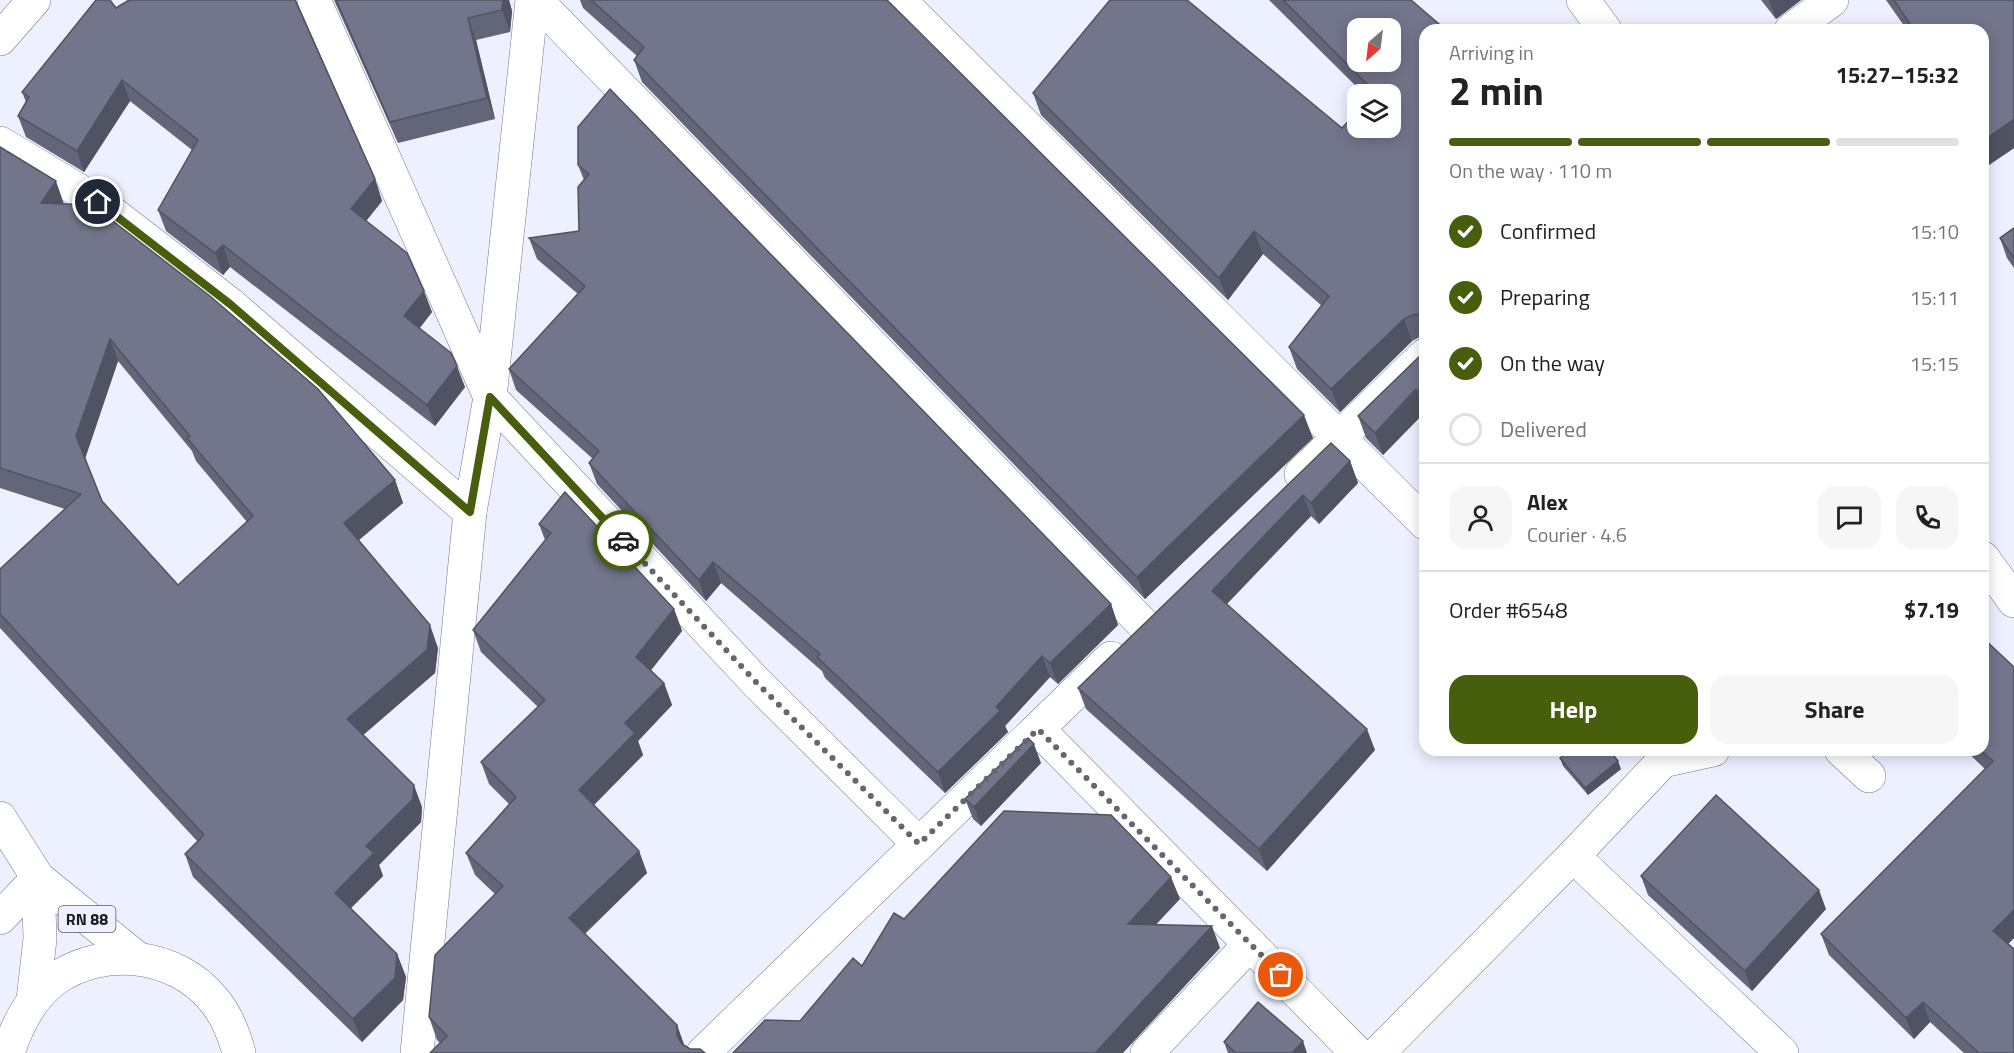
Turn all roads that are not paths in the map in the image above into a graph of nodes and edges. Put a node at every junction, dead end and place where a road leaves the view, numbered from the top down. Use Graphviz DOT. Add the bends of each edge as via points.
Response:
graph roads {
  1 [pos="34,0"];
  2 [pos="314,0"];
  3 [pos="534,0"];
  4 [pos="899,0"];
  5 [pos="1583,0"];
  6 [pos="1832,0"];
  7 [pos="1601,24"];
  8 [pos="1799,24"];
  9 [pos="0,39"];
  10 [pos="0,143"];
  11 [pos="1419,361"];
  12 [pos="490,397"];
  13 [pos="1340,437"];
  14 [pos="1280,494"];
  15 [pos="470,512"];
  16 [pos="1419,517"];
  17 [pos="1989,567"];
  18 [pos="2014,602"];
  19 [pos="1038,729"];
  20 [pos="1657,756"];
  21 [pos="1847,756"];
  22 [pos="1869,776"];
  23 [pos="0,818"];
  24 [pos="919,844"];
  25 [pos="1573,856"];
  26 [pos="38,878"];
  27 [pos="0,918"];
  28 [pos="1250,944"];
  29 [pos="137,958"];
  30 [pos="33,1000"];
  31 [pos="239,1052"];
  32 [pos="8,1053"];
  33 [pos="417,1053"];
  34 [pos="703,1053"];
  35 [pos="1147,1053"];
  36 [pos="1357,1053"];
  37 [pos="1378,1053"];
  38 [pos="1782,1053"];
  1 -- 9 [label="street"];
  2 -- 12 [label="street"];
  3 -- 12 [label="street"];
  3 -- 19 [label="street" via="1153,617"];
  4 -- 13 [label="street"];
  5 -- 7 [label="street"];
  6 -- 8 [label="street"];
  10 -- 15 [label="street" via="98,202 230,304"];
  11 -- 13 [label="street"];
  12 -- 15 [label="street"];
  12 -- 24 [label="street" via="756,682"];
  13 -- 14 [label="street"];
  13 -- 16 [label="street"];
  15 -- 33 [label="street"];
  17 -- 18 [label="street"];
  19 -- 24 [label="street"];
  19 -- 28 [label="street"];
  20 -- 25 [label="street"];
  21 -- 22 [label="street"];
  23 -- 26 [label="street, RN 88"];
  24 -- 34 [label="street"];
  25 -- 37 [label="street"];
  25 -- 38 [label="street"];
  26 -- 27 [label="street"];
  26 -- 29 [label="street, RN 88"];
  26 -- 30 [label="street, RN 88" via="40,939"];
  28 -- 35 [label="street"];
  28 -- 36 [label="street"];
  29 -- 30 [label="street" via="108,959 80,966 54,980"];
  29 -- 31 [label="street" via="166,966 199,986 229,1024"];
  30 -- 32 [label="street" via="17,1025"];
}
